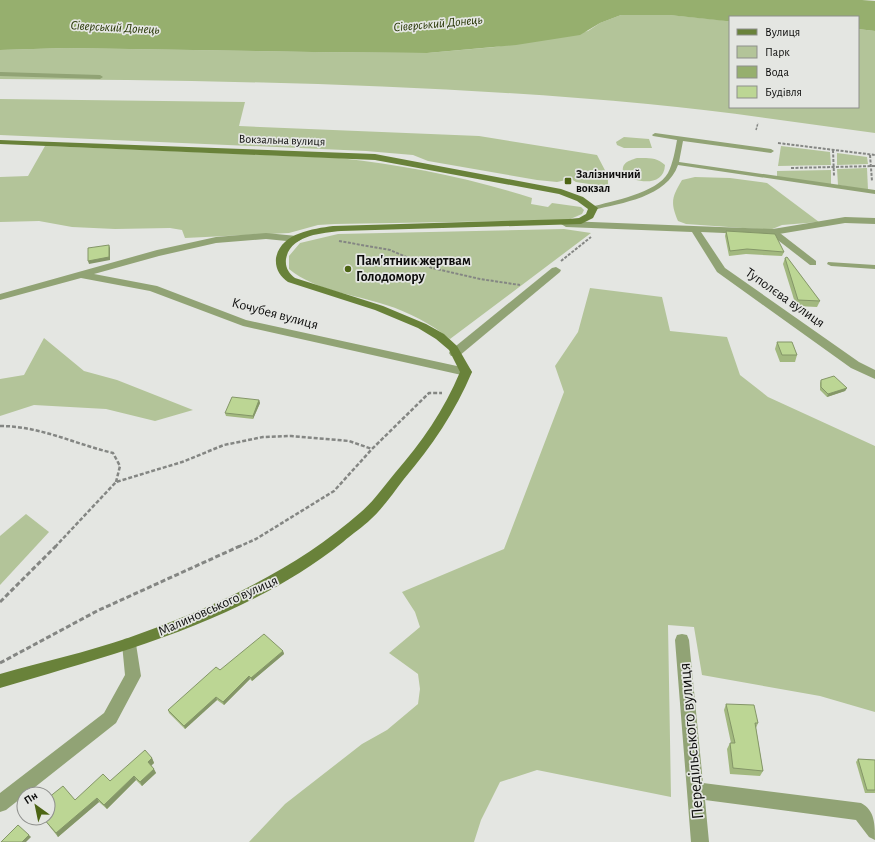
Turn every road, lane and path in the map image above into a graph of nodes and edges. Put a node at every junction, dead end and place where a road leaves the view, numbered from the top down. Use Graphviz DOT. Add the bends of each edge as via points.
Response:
graph roads {
  1 [pos="0,74"];
  2 [pos="100,77"];
  3 [pos="758,123"];
  4 [pos="756,130"];
  5 [pos="655,135"];
  6 [pos="680,138"];
  7 [pos="0,142"];
  8 [pos="773,150"];
  9 [pos="833,150"];
  10 [pos="870,155"];
  11 [pos="875,155"];
  12 [pos="675,163"];
  13 [pos="871,166"];
  14 [pos="875,166"];
  15 [pos="834,167"];
  16 [pos="774,178"];
  17 [pos="835,186"];
  18 [pos="874,192"];
  19 [pos="593,208"];
  20 [pos="875,221"];
  21 [pos="550,223"];
  22 [pos="606,225"];
  23 [pos="694,228"];
  24 [pos="321,231"];
  25 [pos="773,232"];
  26 [pos="297,239"];
  27 [pos="813,263"];
  28 [pos="831,264"];
  29 [pos="558,266"];
  30 [pos="875,267"];
  31 [pos="78,274"];
  32 [pos="534,287"];
  33 [pos="0,297"];
  34 [pos="455,353"];
  35 [pos="466,372"];
  36 [pos="875,375"];
  37 [pos="429,393"];
  38 [pos="0,426"];
  39 [pos="372,449"];
  40 [pos="116,482"];
  41 [pos="0,602"];
  42 [pos="682,640"];
  43 [pos="129,644"];
  44 [pos="0,663"];
  45 [pos="0,681"];
  46 [pos="695,790"];
  47 [pos="0,804"];
  48 [pos="875,831"];
  49 [pos="700,842"];
  1 -- 2 [label="lane"];
  3 -- 4 [label="path"];
  5 -- 6 [label="lane"];
  6 -- 8 [label="lane"];
  6 -- 12 [label="lane"];
  7 -- 19 [label="main road, Вокзальна вулиця" via="375,157 560,192 580,199"];
  8 -- 9 [label="path" via="776,143"];
  9 -- 10 [label="path"];
  9 -- 15 [label="path"];
  10 -- 11 [label="path"];
  10 -- 13 [label="path"];
  12 -- 16 [label="lane"];
  12 -- 19 [label="lane" via="670,176 659,186"];
  13 -- 14 [label="path"];
  13 -- 15 [label="path"];
  13 -- 18 [label="path"];
  15 -- 16 [label="path" via="774,169"];
  15 -- 17 [label="path"];
  16 -- 17 [label="lane"];
  17 -- 18 [label="lane"];
  19 -- 21 [label="main road" via="590,216 582,221"];
  20 -- 25 [label="street" via="845,220"];
  21 -- 22 [label="street"];
  21 -- 24 [label="main road" via="341,228"];
  22 -- 23 [label="street"];
  22 -- 29 [label="path"];
  23 -- 25 [label="street"];
  23 -- 36 [label="street, Туполєва вулиця" via="721,270 855,365"];
  24 -- 26 [label="main road"];
  24 -- 32 [label="path" via="336,240 390,250 432,268 480,279"];
  25 -- 27 [label="lane"];
  26 -- 31 [label="street, Кочубея вулиця" via="266,236 216,240"];
  26 -- 34 [label="main road" via="284,250 280,258 281,266 288,277 295,282 390,312 430,330 453,348"];
  28 -- 30 [label="lane"];
  29 -- 32 [label="street"];
  31 -- 33 [label="street, Кочубея вулиця"];
  31 -- 35 [label="street, Кочубея вулиця" via="153,288 243,322"];
  32 -- 34 [label="street"];
  34 -- 35 [label="main road"];
  35 -- 43 [label="main road, Малиновського вулиця" via="453,402 421,451 361,520 319,553 273,582 225,606"];
  37 -- 39 [label="path"];
  38 -- 40 [label="path" via="18,425 41,430 92,449 113,453 120,466"];
  39 -- 40 [label="path" via="348,441 290,436 264,438 224,445 182,462"];
  39 -- 44 [label="path" via="334,491 256,538 97,611"];
  40 -- 41 [label="path"];
  42 -- 46 [label="street, Передільського вулиця"];
  43 -- 45 [label="main road, Малиновського вулиця"];
  43 -- 47 [label="street" via="133,676 110,718"];
  46 -- 48 [label="street" via="861,812"];
  46 -- 49 [label="street, Передільського вулиця"];
}
